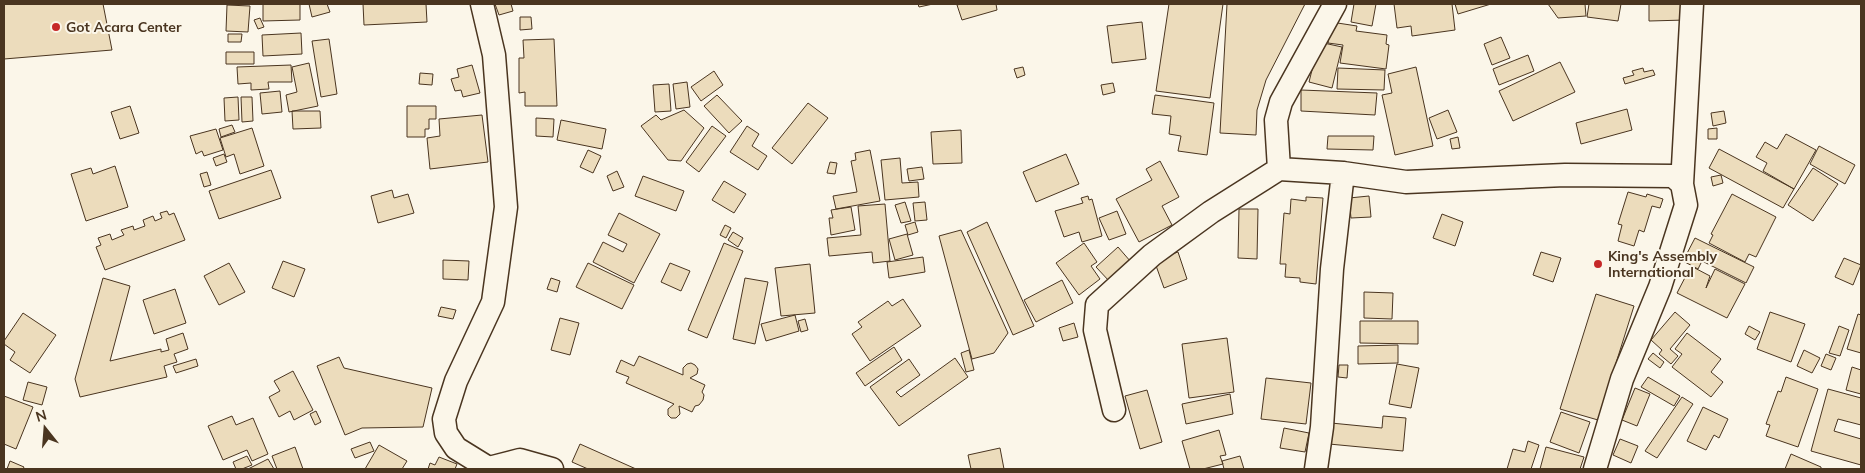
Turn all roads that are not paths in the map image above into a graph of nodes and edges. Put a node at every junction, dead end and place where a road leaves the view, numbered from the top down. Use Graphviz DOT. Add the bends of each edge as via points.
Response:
graph roads {
  1 [pos="482,4"];
  2 [pos="1336,4"];
  3 [pos="1692,4"];
  4 [pos="1279,169"];
  5 [pos="1343,173"];
  6 [pos="1682,184"];
  7 [pos="1114,410"];
  8 [pos="490,469"];
  9 [pos="552,469"];
  10 [pos="1316,469"];
  11 [pos="1596,469"];
  1 -- 8 [label="street" via="494,56 506,207 493,302 456,381 444,418 446,433 456,448"];
  2 -- 4 [label="street" via="1281,102 1276,120"];
  3 -- 6 [label="street"];
  4 -- 5 [label="street"];
  4 -- 7 [label="street" via="1211,212 1152,255 1097,305 1095,330"];
  5 -- 6 [label="street" via="1406,182 1574,175 1673,176"];
  5 -- 10 [label="street"];
  6 -- 11 [label="street" via="1686,204 1663,278 1622,379"];
  8 -- 9 [label="street" via="520,460"];
}
